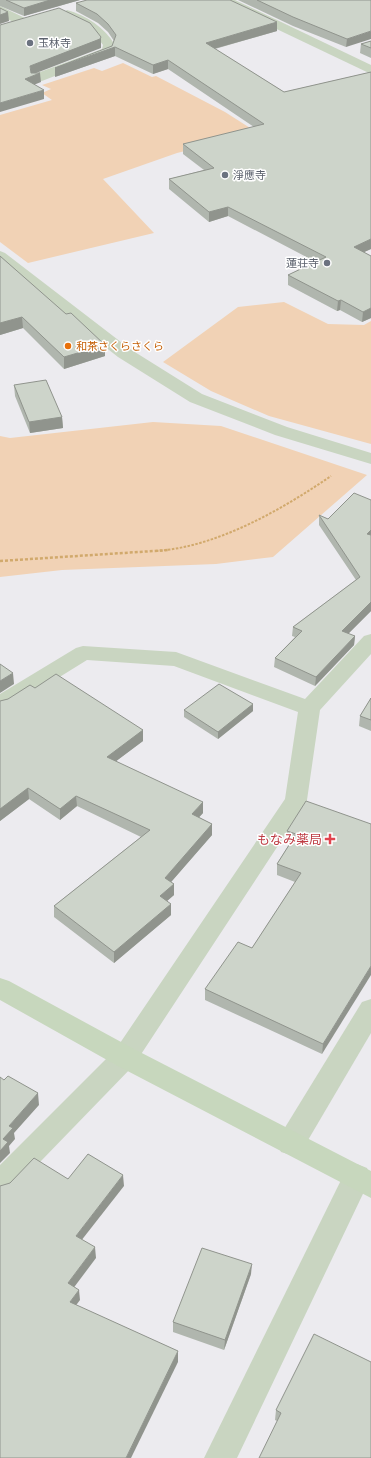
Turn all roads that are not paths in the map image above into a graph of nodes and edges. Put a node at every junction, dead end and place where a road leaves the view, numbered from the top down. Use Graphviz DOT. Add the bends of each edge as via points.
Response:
graph roads {
  1 [pos="226,0"];
  2 [pos="76,6"];
  3 [pos="0,10"];
  4 [pos="6,27"];
  5 [pos="359,49"];
  6 [pos="340,55"];
  7 [pos="371,70"];
  8 [pos="37,78"];
  9 [pos="0,256"];
  10 [pos="366,458"];
  11 [pos="371,641"];
  12 [pos="0,704"];
  13 [pos="309,708"];
  14 [pos="296,797"];
  15 [pos="319,806"];
  16 [pos="0,988"];
  17 [pos="371,1010"];
  18 [pos="125,1057"];
  19 [pos="291,1143"];
  20 [pos="364,1181"];
  21 [pos="0,1184"];
  22 [pos="220,1458"];
  1 -- 6 [label="street"];
  2 -- 8 [label="street" via="58,12 92,26 106,38 109,45 107,51"];
  3 -- 4 [label="street" via="27,21"];
  5 -- 6 [label="street"];
  6 -- 7 [label="street"];
  9 -- 10 [label="street" via="124,353 196,398 282,431"];
  11 -- 13 [label="street"];
  12 -- 13 [label="street" via="83,653 176,659"];
  13 -- 14 [label="street"];
  14 -- 15 [label="street"];
  14 -- 18 [label="street"];
  16 -- 18 [label="street"];
  17 -- 19 [label="street"];
  18 -- 19 [label="street"];
  18 -- 21 [label="street"];
  19 -- 20 [label="street"];
  20 -- 22 [label="street"];
}
